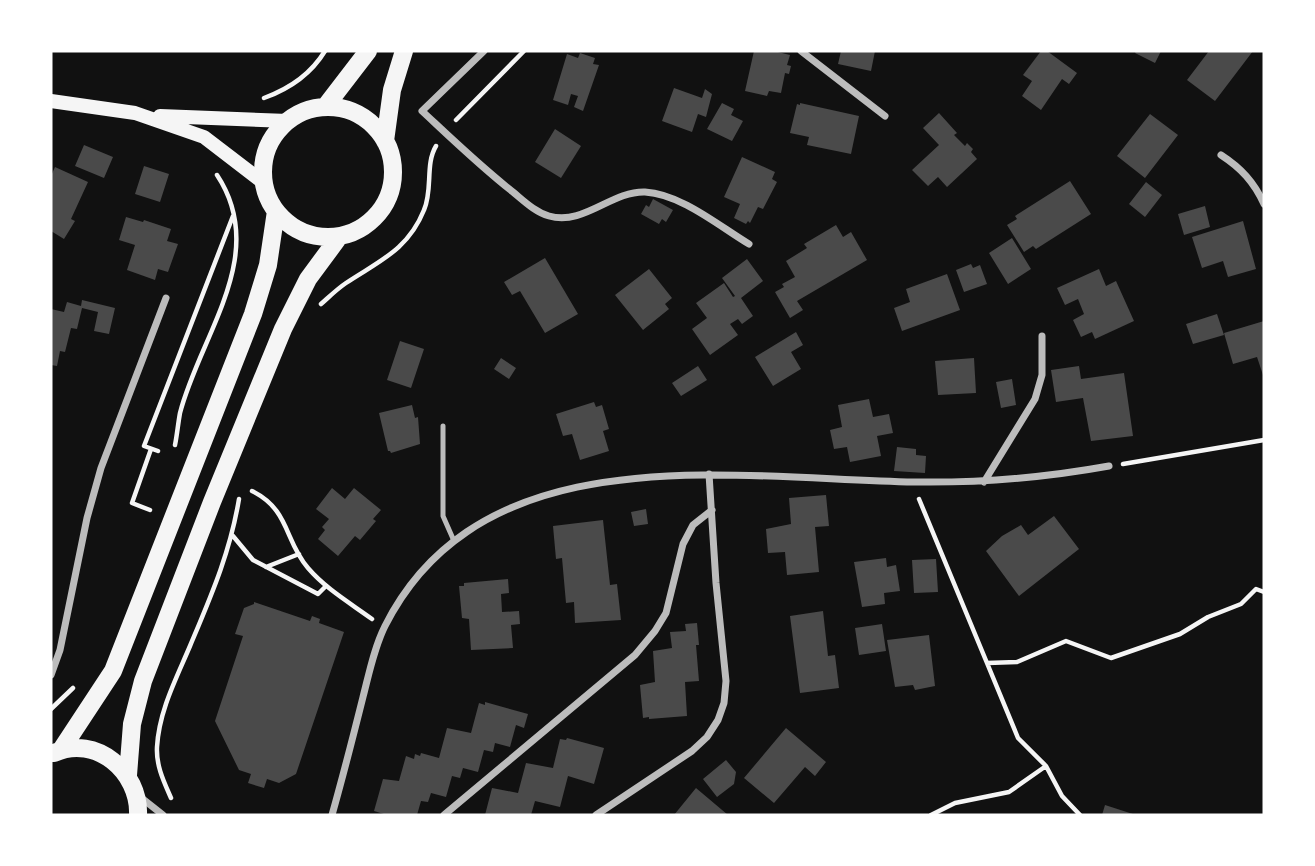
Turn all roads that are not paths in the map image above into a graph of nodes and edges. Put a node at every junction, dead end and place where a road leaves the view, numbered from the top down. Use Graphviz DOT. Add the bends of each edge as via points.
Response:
graph roads {
  1 [pos="368,51"];
  2 [pos="404,51"];
  3 [pos="484,51"];
  4 [pos="801,51"];
  5 [pos="51,101"];
  6 [pos="325,107"];
  7 [pos="145,116"];
  8 [pos="886,116"];
  9 [pos="288,121"];
  10 [pos="385,141"];
  11 [pos="1221,155"];
  12 [pos="264,183"];
  13 [pos="1264,204"];
  14 [pos="276,211"];
  15 [pos="339,237"];
  16 [pos="749,244"];
  17 [pos="166,298"];
  18 [pos="1042,336"];
  19 [pos="443,426"];
  20 [pos="1109,466"];
  21 [pos="709,474"];
  22 [pos="984,482"];
  23 [pos="712,510"];
  24 [pos="454,541"];
  25 [pos="51,675"];
  26 [pos="56,752"];
  27 [pos="128,775"];
  28 [pos="136,793"];
  29 [pos="138,815"];
  30 [pos="163,815"];
  31 [pos="332,815"];
  32 [pos="444,815"];
  33 [pos="596,815"];
  1 -- 6 [label="main road"];
  2 -- 10 [label="main road" via="392,90"];
  3 -- 16 [label="street" via="422,111 533,208 565,219 627,196 658,194 675,199"];
  4 -- 8 [label="street"];
  5 -- 7 [label="main road"];
  6 -- 9 [label="main road"];
  6 -- 10 [label="main road" via="349,110 370,122"];
  7 -- 9 [label="main road"];
  7 -- 12 [label="main road" via="204,137"];
  9 -- 12 [label="main road" via="272,138 264,159"];
  10 -- 15 [label="main road" via="393,160 387,201 375,218"];
  11 -- 13 [label="street" via="1242,169"];
  12 -- 14 [label="main road"];
  14 -- 15 [label="main road" via="293,227 315,236"];
  14 -- 26 [label="main road" via="268,265 253,314 113,671"];
  15 -- 27 [label="main road" via="308,279 283,328 212,502 143,681 132,724"];
  17 -- 25 [label="street" via="101,468"];
  18 -- 22 [label="street" via="1042,375 1035,399"];
  19 -- 24 [label="lane" via="443,516"];
  20 -- 22 [label="street"];
  21 -- 22 [label="street"];
  21 -- 23 [label="street"];
  21 -- 24 [label="street" via="636,478 535,498 477,524"];
  23 -- 32 [label="street" via="692,524 666,613 635,655"];
  23 -- 33 [label="street" via="726,681 718,720 692,751"];
  24 -- 31 [label="street" via="416,578 384,628"];
  26 -- 27 [label="main road" via="86,749 110,757"];
  27 -- 28 [label="main road"];
  28 -- 29 [label="main road"];
  28 -- 30 [label="street"];
}
